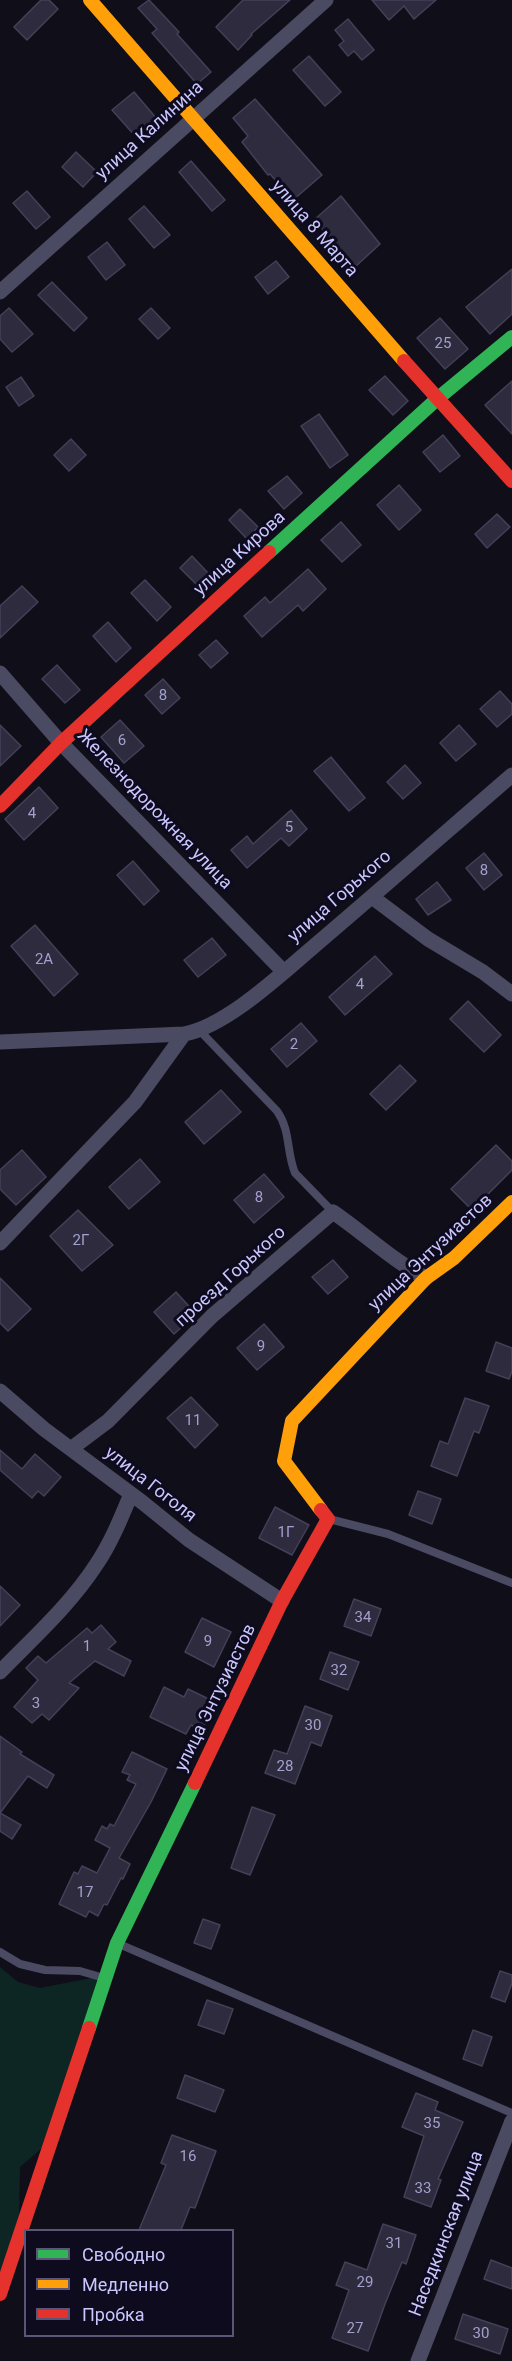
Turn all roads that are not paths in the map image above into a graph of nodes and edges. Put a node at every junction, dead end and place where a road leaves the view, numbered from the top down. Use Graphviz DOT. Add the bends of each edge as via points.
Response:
graph roads {
  1 [pos="90,0"];
  2 [pos="326,0"];
  3 [pos="194,117"];
  4 [pos="0,292"];
  5 [pos="512,337"];
  6 [pos="437,399"];
  7 [pos="512,481"];
  8 [pos="0,673"];
  9 [pos="61,743"];
  10 [pos="512,775"];
  11 [pos="0,806"];
  12 [pos="372,897"];
  13 [pos="284,972"];
  14 [pos="512,994"];
  15 [pos="200,1031"];
  16 [pos="184,1034"];
  17 [pos="0,1042"];
  18 [pos="512,1202"];
  19 [pos="333,1212"];
  20 [pos="0,1243"];
  21 [pos="426,1278"];
  22 [pos="0,1391"];
  23 [pos="72,1449"];
  24 [pos="131,1494"];
  25 [pos="328,1519"];
  26 [pos="512,1583"];
  27 [pos="282,1601"];
  28 [pos="0,1672"];
  29 [pos="117,1943"];
  30 [pos="0,1952"];
  31 [pos="105,1979"];
  32 [pos="512,2113"];
  33 [pos="512,2121"];
  34 [pos="0,2294"];
  35 [pos="418,2361"];
  1 -- 3 [label="street, улица 8 Марта"];
  2 -- 3 [label="street, улица Калинина"];
  3 -- 4 [label="street, улица Калинина"];
  3 -- 6 [label="street, улица 8 Марта"];
  5 -- 6 [label="street, улица Кирова"];
  6 -- 7 [label="street, улица 8 Марта"];
  6 -- 9 [label="street, улица Кирова"];
  8 -- 9 [label="street, Железнодорожная улица"];
  9 -- 11 [label="street, улица Кирова"];
  9 -- 13 [label="street, Железнодорожная улица"];
  10 -- 12 [label="street, улица Горького"];
  12 -- 13 [label="street, улица Горького"];
  12 -- 14 [label="street"];
  13 -- 15 [label="street, улица Горького"];
  15 -- 16 [label="street, улица Горького"];
  15 -- 19 [label="lane" via="277,1111 285,1122 295,1173"];
  16 -- 17 [label="street, улица Горького"];
  16 -- 20 [label="street" via="135,1102"];
  18 -- 21 [label="street, улица Энтузиастов" via="454,1258"];
  19 -- 21 [label="street" via="403,1266"];
  19 -- 23 [label="street, проезд Горького" via="212,1316 108,1421"];
  21 -- 25 [label="street, улица Энтузиастов" via="292,1421 284,1461"];
  22 -- 23 [label="street, улица Гоголя"];
  23 -- 24 [label="street, улица Гоголя"];
  24 -- 27 [label="street, улица Гоголя" via="189,1540"];
  24 -- 28 [label="street" via="96,1565 65,1606"];
  25 -- 26 [label="lane" via="388,1534"];
  25 -- 27 [label="street, улица Энтузиастов"];
  27 -- 29 [label="street, улица Энтузиастов"];
  29 -- 31 [label="street, улица Энтузиастов"];
  29 -- 32 [label="lane"];
  30 -- 31 [label="lane" via="20,1964 45,1970 80,1971"];
  31 -- 34 [label="street, улица Энтузиастов"];
  33 -- 35 [label="street, Наседкинская улица"];
}
